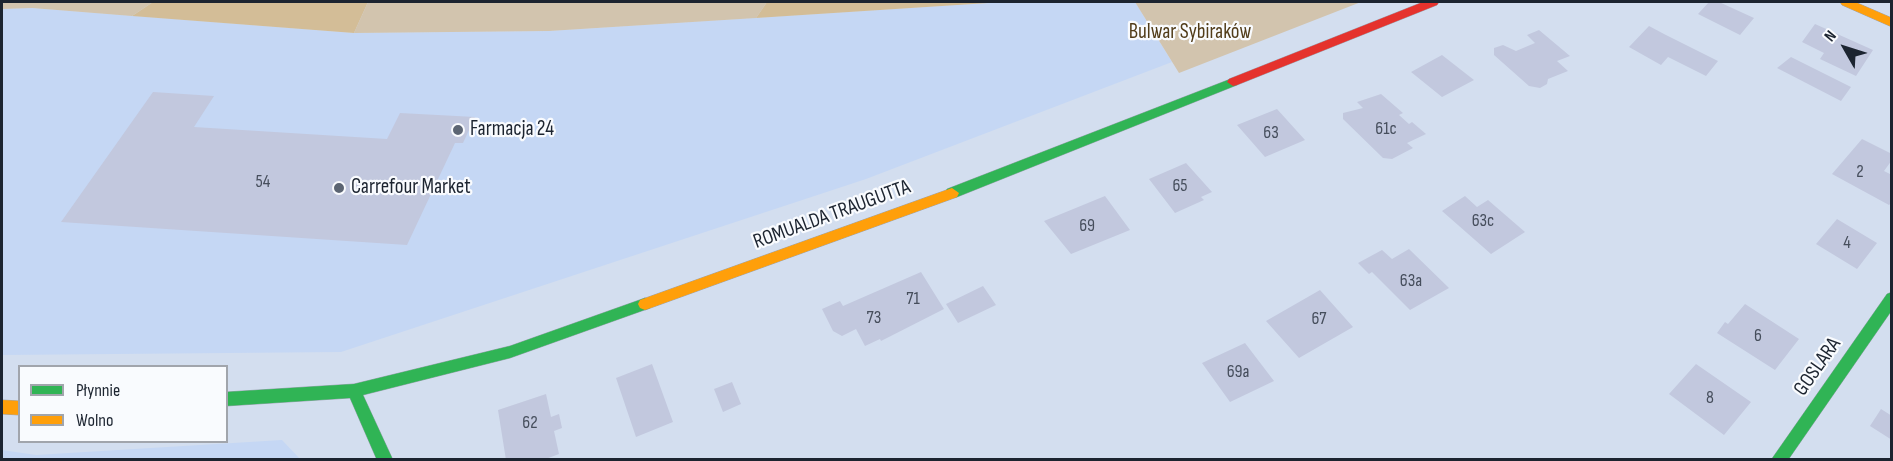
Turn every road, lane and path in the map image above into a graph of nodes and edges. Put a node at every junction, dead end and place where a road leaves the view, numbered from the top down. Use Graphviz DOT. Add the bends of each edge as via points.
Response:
graph roads {
  1 [pos="1433,2"];
  2 [pos="1846,2"];
  3 [pos="1892,23"];
  4 [pos="1892,298"];
  5 [pos="354,391"];
  6 [pos="228,399"];
  7 [pos="2,407"];
  8 [pos="18,408"];
  9 [pos="385,459"];
  10 [pos="1779,459"];
  1 -- 5 [label="street, ROMUALDA TRAUGUTTA" via="907,211 691,289 510,352"];
  2 -- 3 [label="street"];
  4 -- 10 [label="street, GOSLARA"];
  5 -- 6 [label="street, ROMUALDA TRAUGUTTA"];
  5 -- 9 [label="street"];
  7 -- 8 [label="street"];
}
